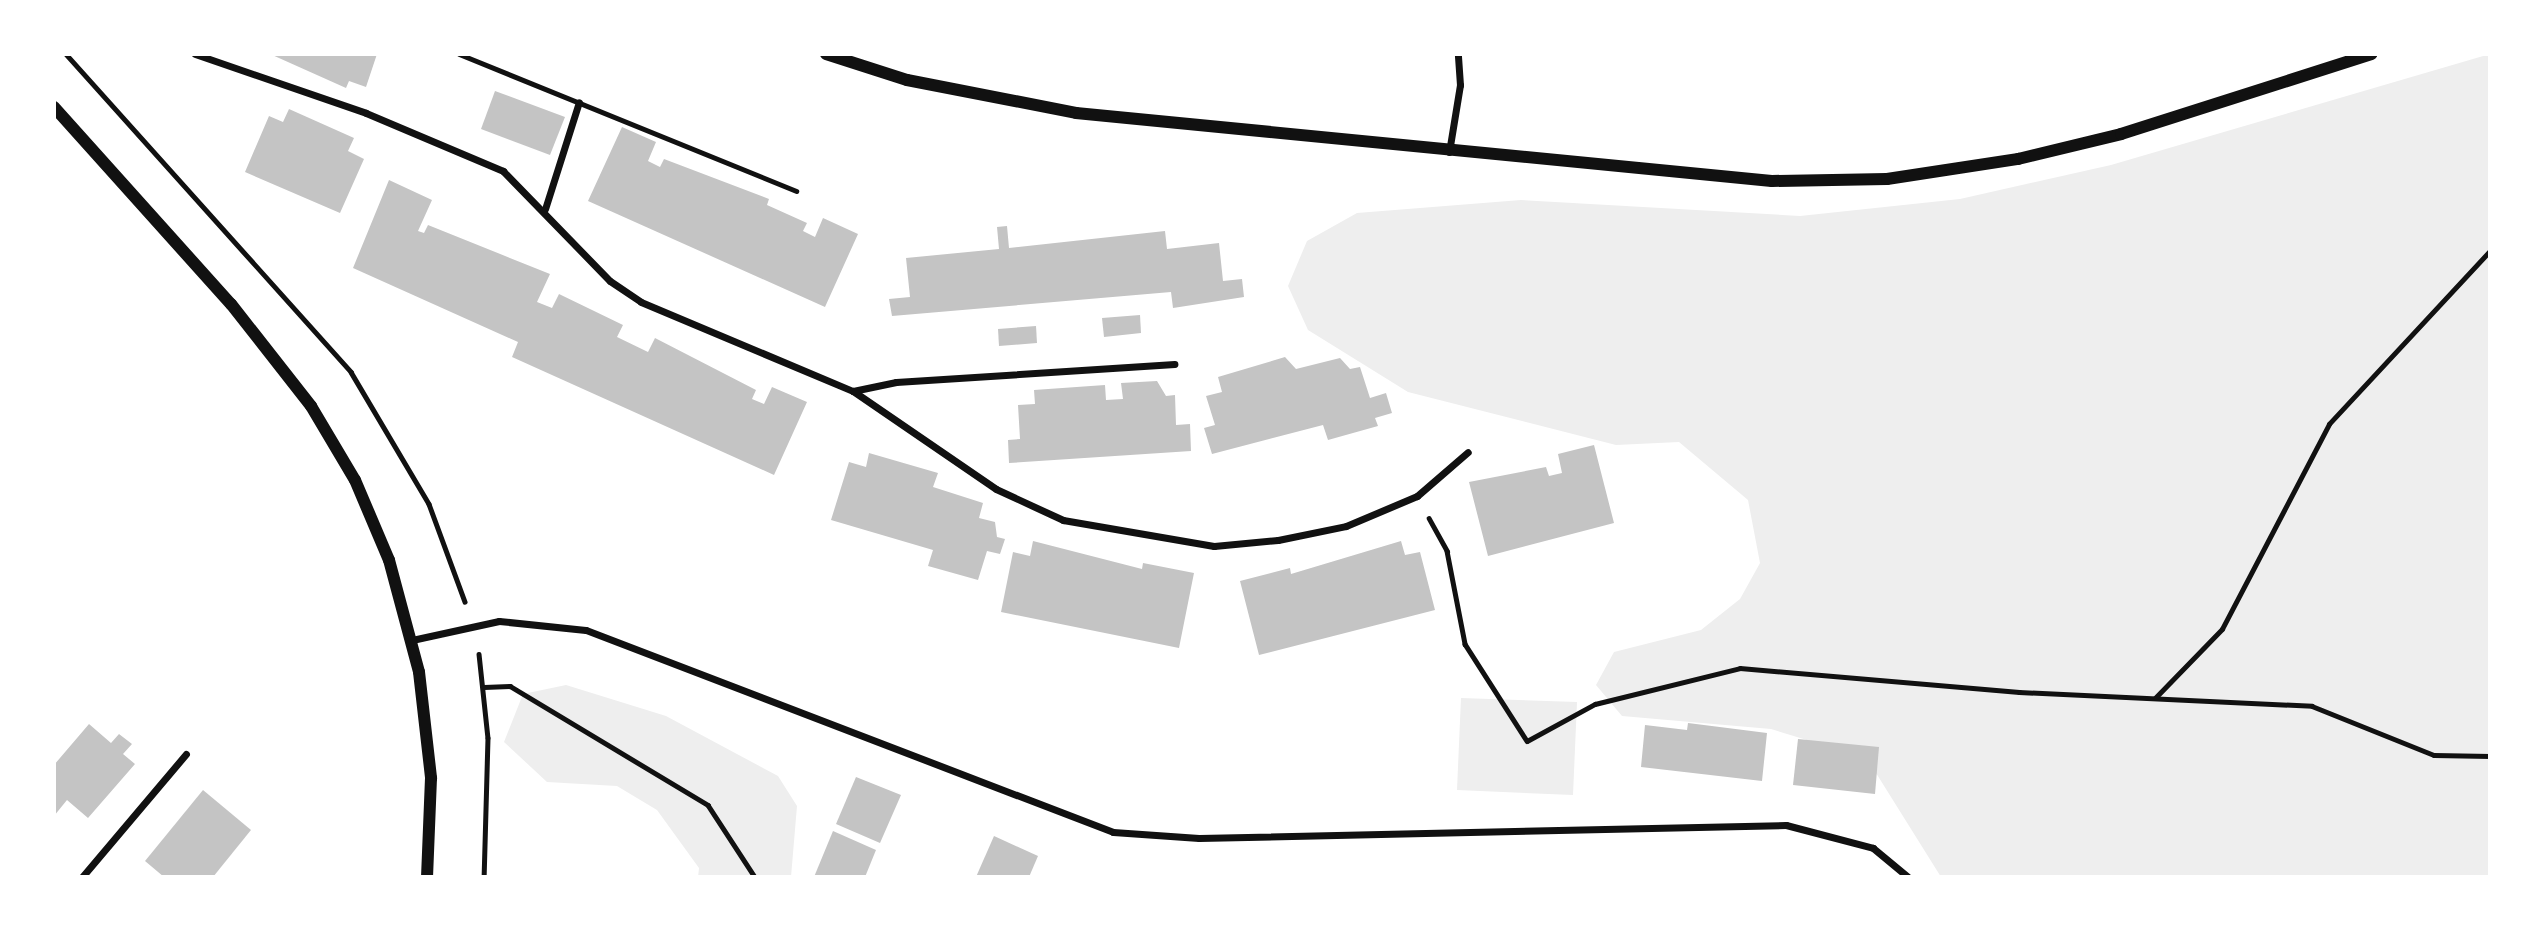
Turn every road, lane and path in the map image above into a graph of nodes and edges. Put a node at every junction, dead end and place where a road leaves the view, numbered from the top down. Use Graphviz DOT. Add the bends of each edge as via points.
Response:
graph roads {
  1 [pos="195,54"];
  2 [pos="459,54"];
  3 [pos="826,54"];
  4 [pos="1458,54"];
  5 [pos="2372,54"];
  6 [pos="579,102"];
  7 [pos="54,107"];
  8 [pos="1449,153"];
  9 [pos="796,191"];
  10 [pos="545,209"];
  11 [pos="2490,251"];
  12 [pos="1174,364"];
  13 [pos="853,391"];
  14 [pos="1468,452"];
  15 [pos="1417,496"];
  16 [pos="412,640"];
  17 [pos="484,687"];
  18 [pos="2155,698"];
  19 [pos="186,754"];
  20 [pos="2490,755"];
  21 [pos="82,877"];
  22 [pos="427,877"];
  23 [pos="755,877"];
  24 [pos="1908,877"];
  1 -- 10 [label="street" via="366,113 503,171"];
  2 -- 6 [label="lane"];
  3 -- 8 [label="street" via="920,83 1076,113"];
  4 -- 8 [label="street" via="1460,85"];
  5 -- 8 [label="street" via="2121,134 1887,179 1710,179"];
  6 -- 9 [label="lane"];
  6 -- 10 [label="street"];
  7 -- 16 [label="street" via="231,304 310,406 374,521"];
  10 -- 13 [label="street" via="601,273 641,302"];
  11 -- 18 [label="path" via="2329,424 2222,629"];
  12 -- 13 [label="street" via="896,382"];
  13 -- 15 [label="street" via="996,489 1102,530 1213,546 1249,544 1346,526"];
  14 -- 15 [label="street"];
  15 -- 18 [label="path" via="1447,551 1465,644 1527,741 1595,704 1740,668"];
  16 -- 22 [label="street" via="429,745"];
  16 -- 24 [label="street" via="499,621 586,630 1113,832 1199,838 1786,825 1873,848"];
  17 -- 23 [label="path" via="510,686 708,806"];
  18 -- 20 [label="path" via="2312,706 2434,755"];
  19 -- 21 [label="street"];
}
